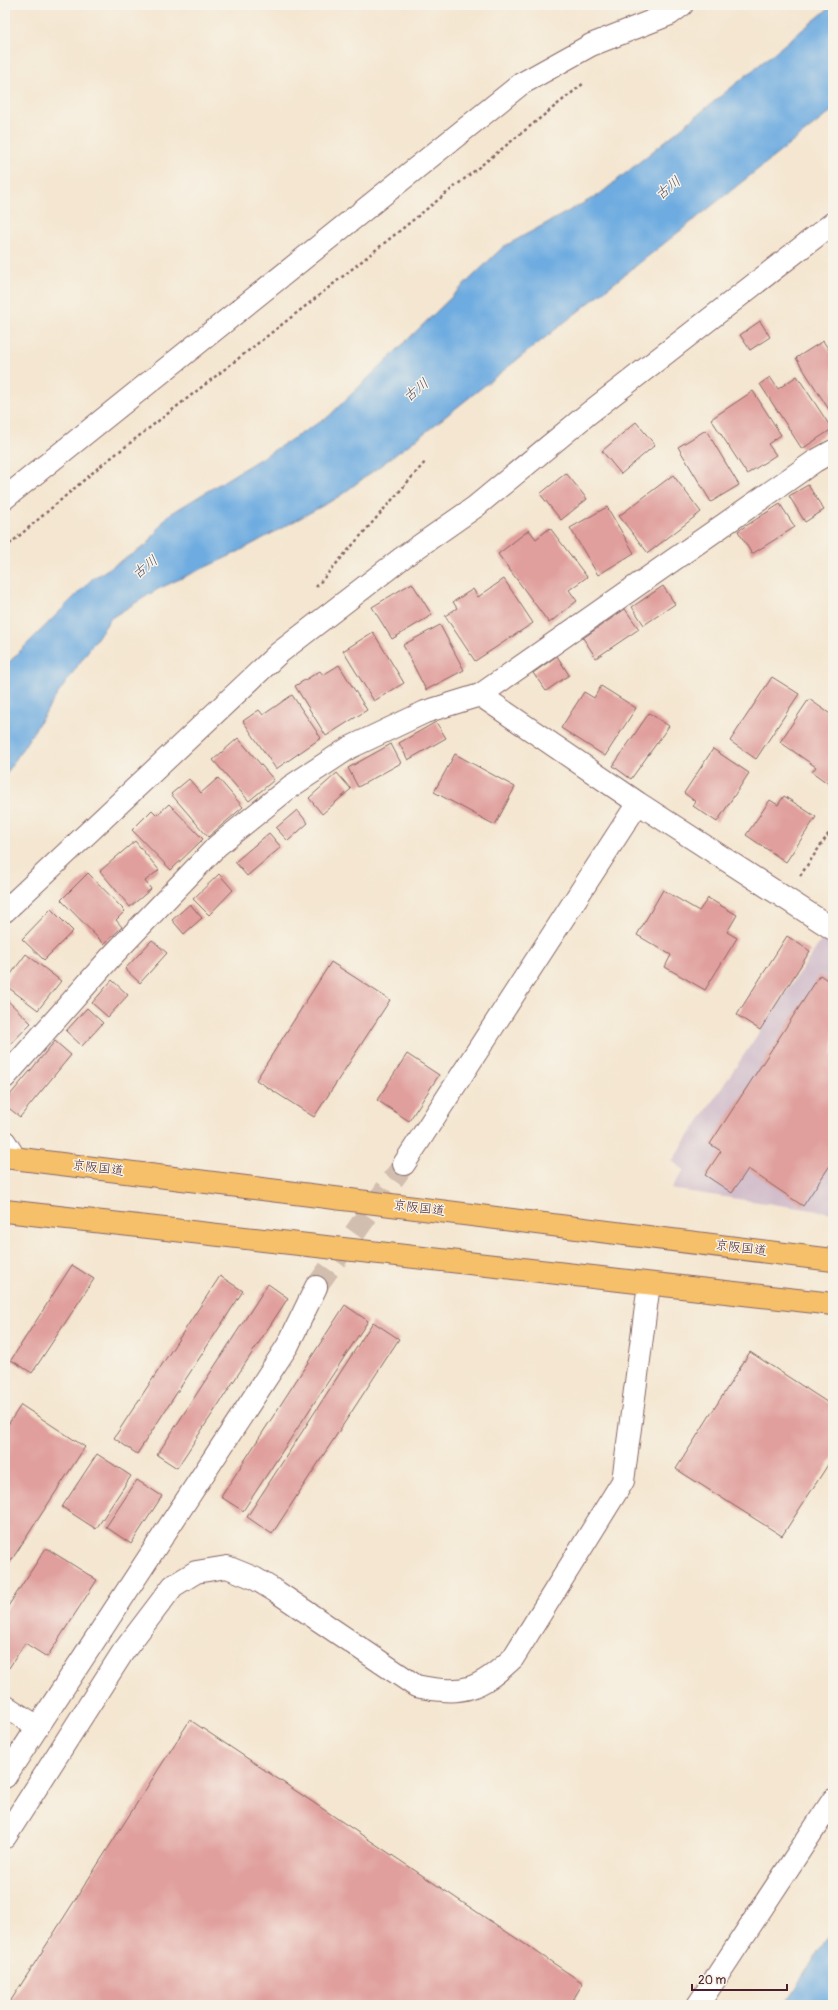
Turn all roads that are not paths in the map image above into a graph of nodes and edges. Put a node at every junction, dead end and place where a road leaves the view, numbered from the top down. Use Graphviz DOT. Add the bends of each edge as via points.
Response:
graph roads {
  1 [pos="682,5"];
  2 [pos="833,222"];
  3 [pos="833,451"];
  4 [pos="5,498"];
  5 [pos="480,695"];
  6 [pos="638,803"];
  7 [pos="5,911"];
  8 [pos="833,929"];
  9 [pos="5,1076"];
  10 [pos="8,1152"];
  11 [pos="404,1164"];
  12 [pos="5,1211"];
  13 [pos="833,1260"];
  14 [pos="649,1284"];
  15 [pos="316,1287"];
  16 [pos="833,1304"];
  17 [pos="5,1706"];
  18 [pos="38,1727"];
  19 [pos="5,1777"];
  20 [pos="833,1800"];
  21 [pos="5,1837"];
  22 [pos="698,2005"];
  1 -- 4 [label="street" via="670,14 591,45 521,84"];
  2 -- 7 [label="street" via="589,413 475,507 402,558 279,653"];
  3 -- 5 [label="street" via="815,461"];
  5 -- 6 [label="street"];
  5 -- 9 [label="street" via="425,712 349,748 284,792 217,846 110,958"];
  6 -- 8 [label="street"];
  6 -- 11 [label="street"];
  10 -- 13 [label="highway, 京阪国道"];
  12 -- 14 [label="highway"];
  14 -- 16 [label="highway"];
  14 -- 21 [label="street" via="623,1481 513,1658 491,1679 469,1689 441,1692 416,1686 254,1578 227,1567 196,1572 173,1586 122,1652"];
  15 -- 18 [label="street" via="288,1345"];
  17 -- 18 [label="street"];
  18 -- 19 [label="street"];
  20 -- 22 [label="street"];
}
